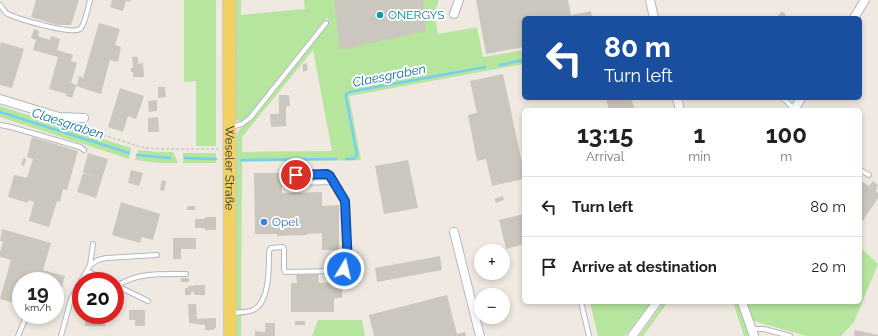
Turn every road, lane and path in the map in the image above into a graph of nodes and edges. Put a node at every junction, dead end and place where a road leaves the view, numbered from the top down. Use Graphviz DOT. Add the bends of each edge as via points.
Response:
graph roads {
  1 [pos="90,0"];
  2 [pos="229,0"];
  3 [pos="459,0"];
  4 [pos="650,0"];
  5 [pos="865,0"];
  6 [pos="0,5"];
  7 [pos="454,14"];
  8 [pos="654,16"];
  9 [pos="855,16"];
  10 [pos="326,23"];
  11 [pos="0,99"];
  12 [pos="785,100"];
  13 [pos="793,108"];
  14 [pos="84,118"];
  15 [pos="0,125"];
  16 [pos="229,127"];
  17 [pos="219,149"];
  18 [pos="84,150"];
  19 [pos="862,171"];
  20 [pos="869,175"];
  21 [pos="334,182"];
  22 [pos="454,232"];
  23 [pos="93,244"];
  24 [pos="157,255"];
  25 [pos="90,265"];
  26 [pos="87,271"];
  27 [pos="186,274"];
  28 [pos="124,281"];
  29 [pos="124,289"];
  30 [pos="148,301"];
  31 [pos="581,304"];
  32 [pos="656,304"];
  33 [pos="743,304"];
  34 [pos="230,313"];
  35 [pos="23,324"];
  36 [pos="753,332"];
  37 [pos="230,335"];
  38 [pos="18,336"];
  39 [pos="61,336"];
  40 [pos="480,336"];
  41 [pos="589,336"];
  42 [pos="632,336"];
  43 [pos="790,336"];
  1 -- 6 [label="lane" via="83,26 75,31 8,14"];
  2 -- 16 [label="main road, Weseler Straße"];
  3 -- 7 [label="street"];
  4 -- 8 [label="street"];
  5 -- 9 [label="street"];
  10 -- 16 [label="lane" via="250,118 242,124"];
  11 -- 14 [label="street" via="60,117"];
  12 -- 13 [label="lane"];
  14 -- 17 [label="path" via="93,132 145,148"];
  15 -- 18 [label="lane"];
  16 -- 34 [label="main road, Weseler Straße"];
  19 -- 20 [label="lane"];
  21 -- 21 [label="lane" via="327,174 293,177 296,184"];
  21 -- 34 [label="lane" via="345,201 348,265 338,271 285,272 284,248 271,248 268,280 261,303 253,310"];
  22 -- 40 [label="street"];
  23 -- 25 [label="lane"];
  24 -- 25 [label="lane" via="106,258"];
  25 -- 26 [label="lane"];
  26 -- 39 [label="lane" via="71,299"];
  27 -- 28 [label="lane" via="143,276"];
  29 -- 30 [label="lane"];
  31 -- 41 [label="lane"];
  32 -- 42 [label="street"];
  33 -- 36 [label="street"];
  34 -- 37 [label="main road, Weseler Straße"];
  35 -- 38 [label="lane"];
  36 -- 43 [label="lane" via="764,329"];
}
